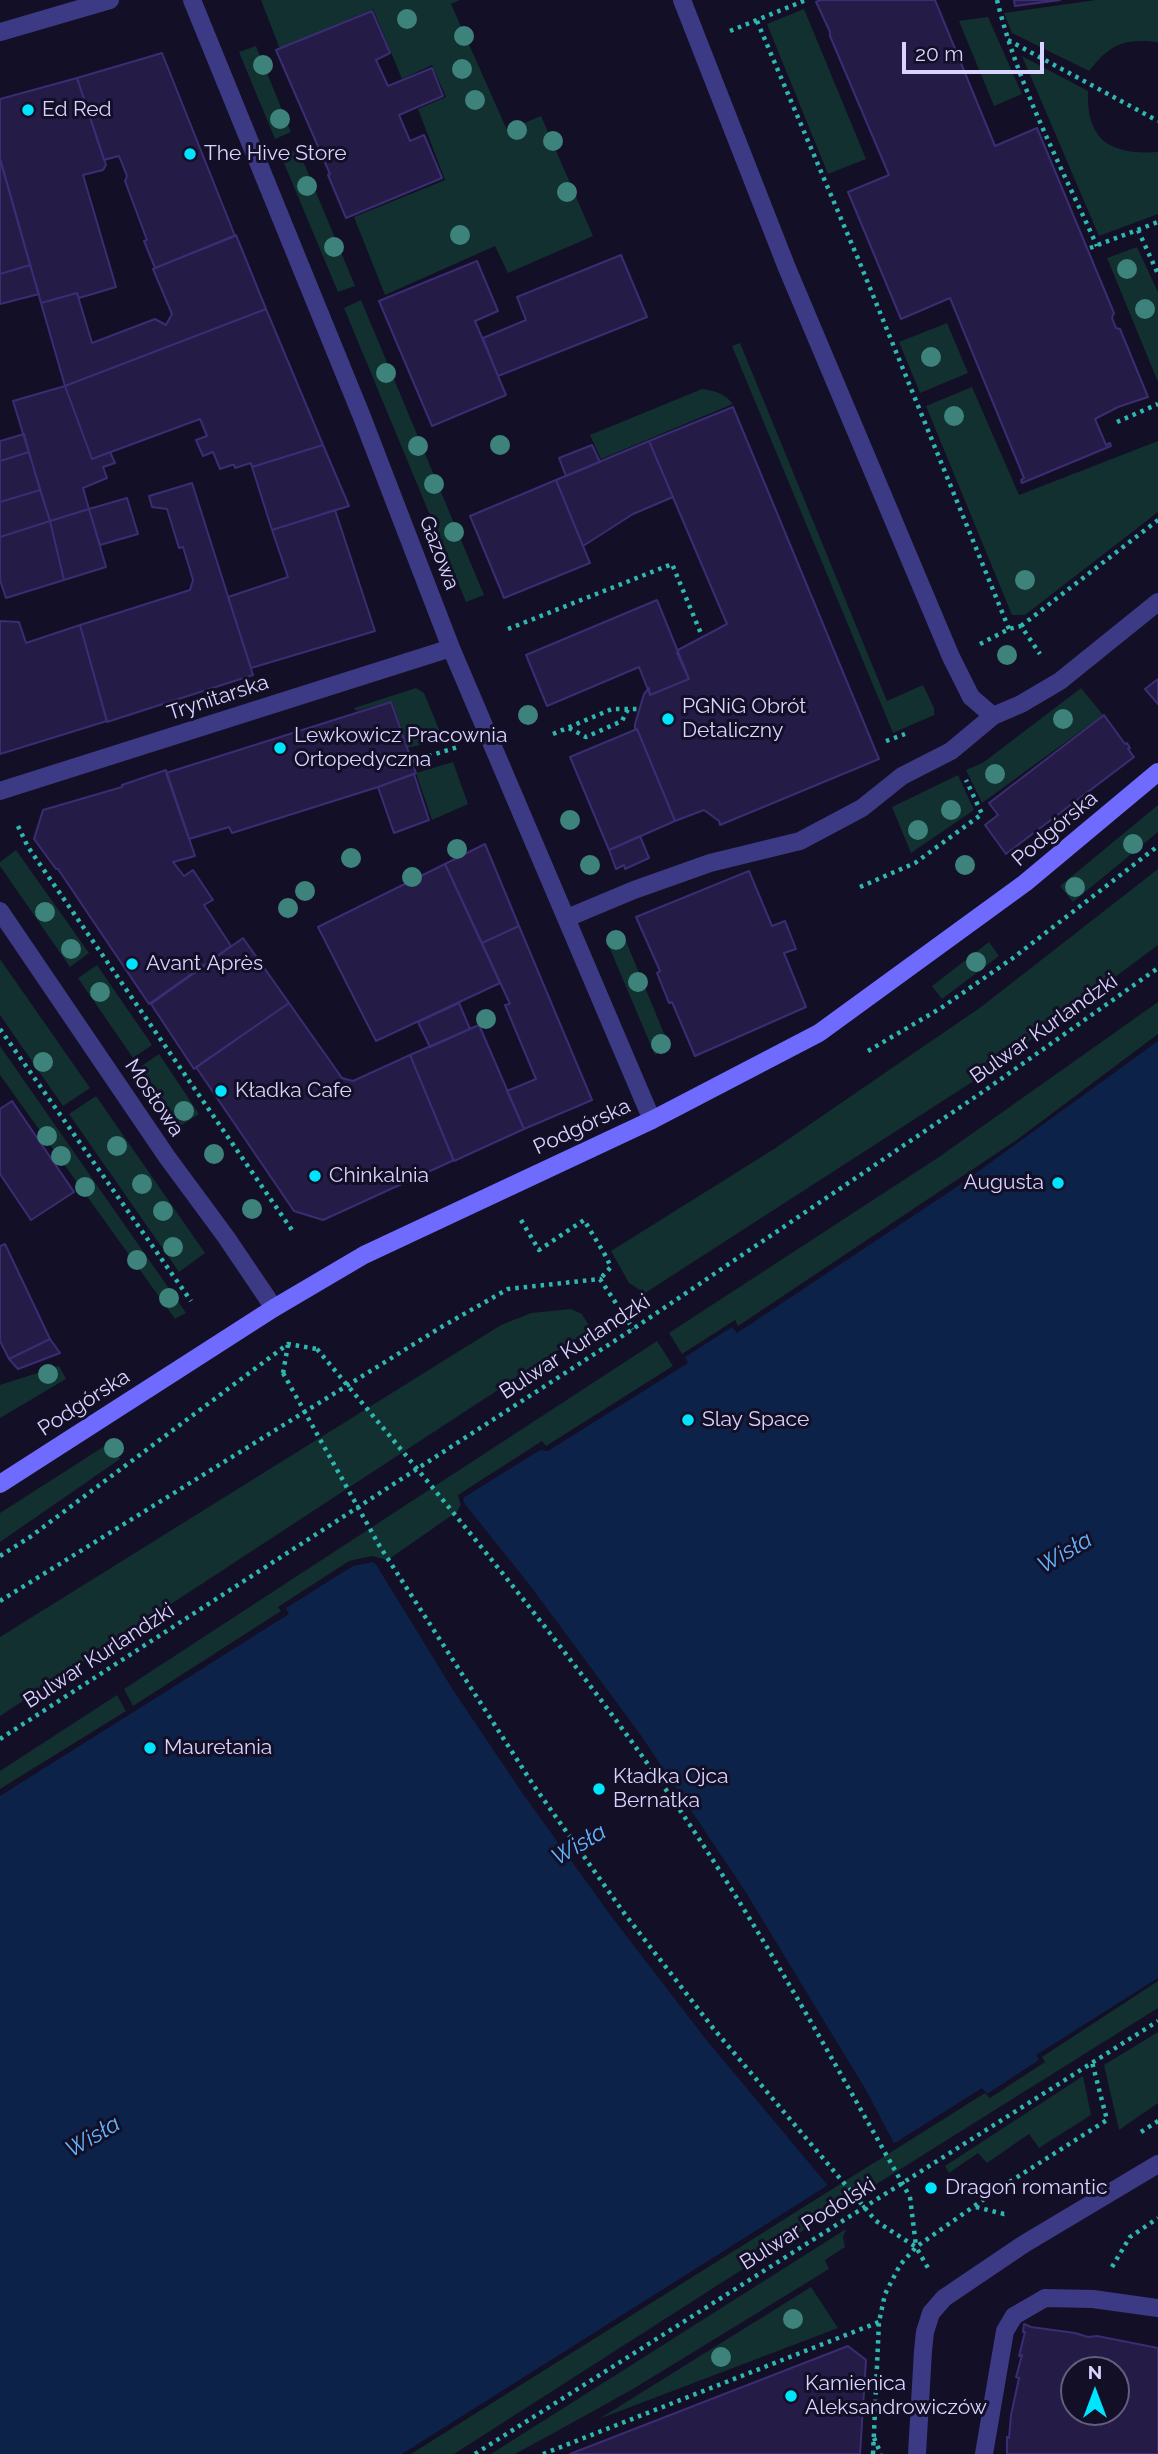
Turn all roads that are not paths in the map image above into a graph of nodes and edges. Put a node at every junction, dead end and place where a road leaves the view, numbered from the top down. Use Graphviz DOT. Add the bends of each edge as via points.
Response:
graph roads {
  1 [pos="110,0"];
  2 [pos="192,0"];
  3 [pos="681,0"];
  4 [pos="0,32"];
  5 [pos="1158,602"];
  6 [pos="451,648"];
  7 [pos="993,716"];
  8 [pos="1158,772"];
  9 [pos="0,791"];
  10 [pos="0,911"];
  11 [pos="567,918"];
  12 [pos="652,1120"];
  13 [pos="274,1308"];
  14 [pos="0,1484"];
  15 [pos="1158,2164"];
  16 [pos="1158,2308"];
  17 [pos="917,2454"];
  18 [pos="985,2454"];
  1 -- 4 [label="street"];
  2 -- 6 [label="street, Gazowa"];
  3 -- 7 [label="street" via="786,268 951,657 971,697"];
  5 -- 7 [label="street" via="1060,681"];
  6 -- 9 [label="street, Trynitarska"];
  6 -- 11 [label="street, Gazowa"];
  7 -- 11 [label="street" via="951,751 902,776 862,808 800,841 710,863"];
  8 -- 12 [label="street, Podgórska" via="1025,883 819,1033"];
  10 -- 13 [label="street, Mostowa"];
  11 -- 12 [label="street, Gazowa"];
  12 -- 13 [label="street, Podgórska" via="364,1255"];
  13 -- 14 [label="street, Podgórska"];
  15 -- 17 [label="street" via="1024,2244 944,2298 931,2313 925,2332"];
  16 -- 18 [label="street" via="1045,2298 1014,2316 1005,2331"];
}
